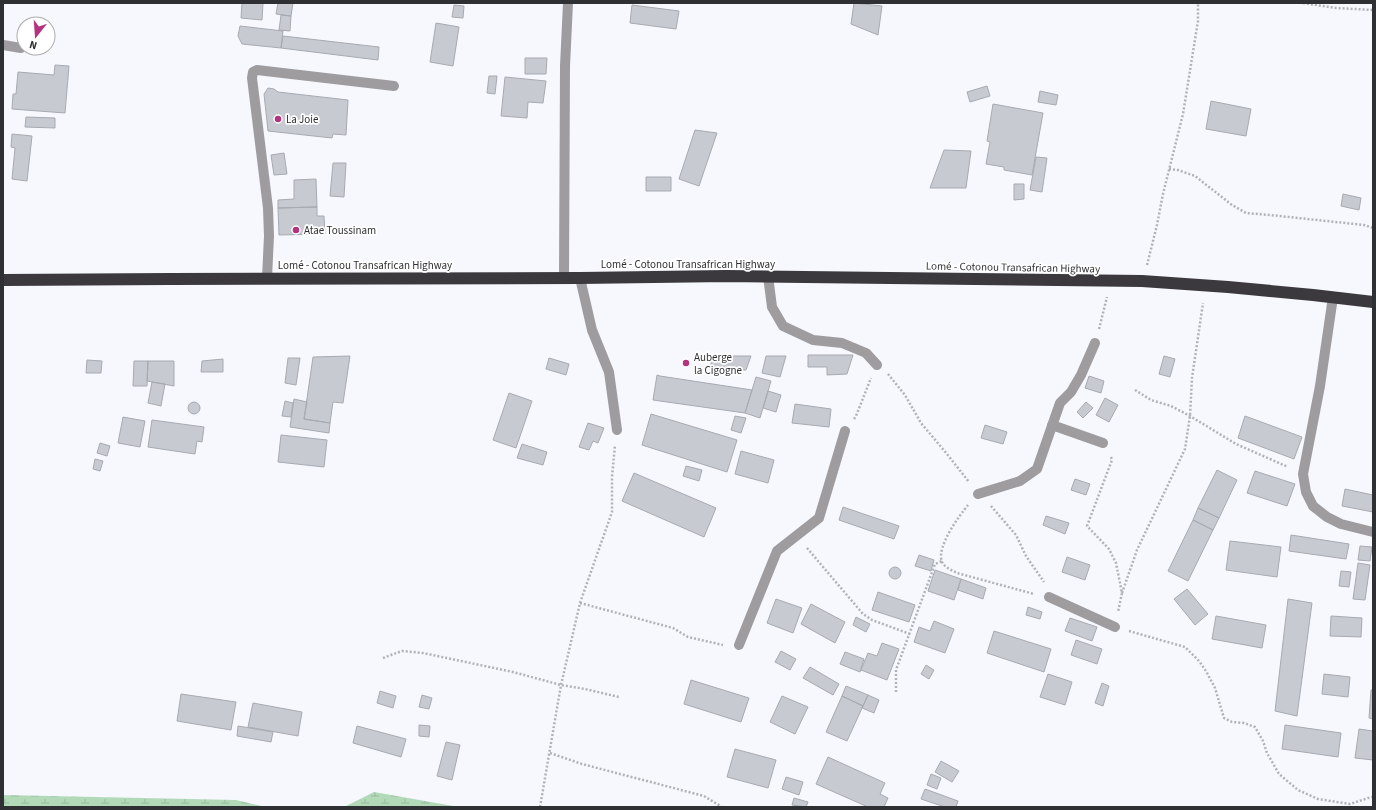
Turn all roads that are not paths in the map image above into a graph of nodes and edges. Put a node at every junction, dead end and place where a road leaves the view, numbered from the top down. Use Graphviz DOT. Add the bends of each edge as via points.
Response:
graph roads {
  1 [pos="568,3"];
  2 [pos="3,45"];
  3 [pos="16,47"];
  4 [pos="394,86"];
  5 [pos="768,276"];
  6 [pos="267,278"];
  7 [pos="564,278"];
  8 [pos="580,278"];
  9 [pos="3,280"];
  10 [pos="1333,297"];
  11 [pos="1373,302"];
  12 [pos="1095,343"];
  13 [pos="877,365"];
  14 [pos="1052,425"];
  15 [pos="617,430"];
  16 [pos="845,431"];
  17 [pos="1103,443"];
  18 [pos="978,494"];
  19 [pos="1373,532"];
  20 [pos="1049,597"];
  21 [pos="1115,627"];
  22 [pos="739,645"];
  1 -- 7 [label="street" via="565,66"];
  2 -- 3 [label="street"];
  4 -- 6 [label="street" via="256,70 253,72 268,208"];
  5 -- 8 [label="highway, Lomé - Cotonou Transafrican Highway"];
  5 -- 10 [label="highway, Lomé - Cotonou Transafrican Highway" via="1142,282"];
  5 -- 13 [label="street" via="772,307 783,326 813,340 842,343 866,353"];
  6 -- 7 [label="highway, Lomé - Cotonou Transafrican Highway"];
  6 -- 9 [label="highway, Lomé - Cotonou Transafrican Highway"];
  7 -- 8 [label="highway, Lomé - Cotonou Transafrican Highway"];
  8 -- 15 [label="street" via="592,330 609,372"];
  10 -- 11 [label="highway, Lomé - Cotonou Transafrican Highway"];
  10 -- 19 [label="street" via="1320,386 1303,474 1306,492 1313,506 1327,517 1341,524"];
  12 -- 14 [label="street" via="1081,375 1071,392 1060,403"];
  14 -- 17 [label="street"];
  14 -- 18 [label="street" via="1037,469 1020,481"];
  16 -- 22 [label="street" via="819,518 777,551"];
  20 -- 21 [label="street"];
}
